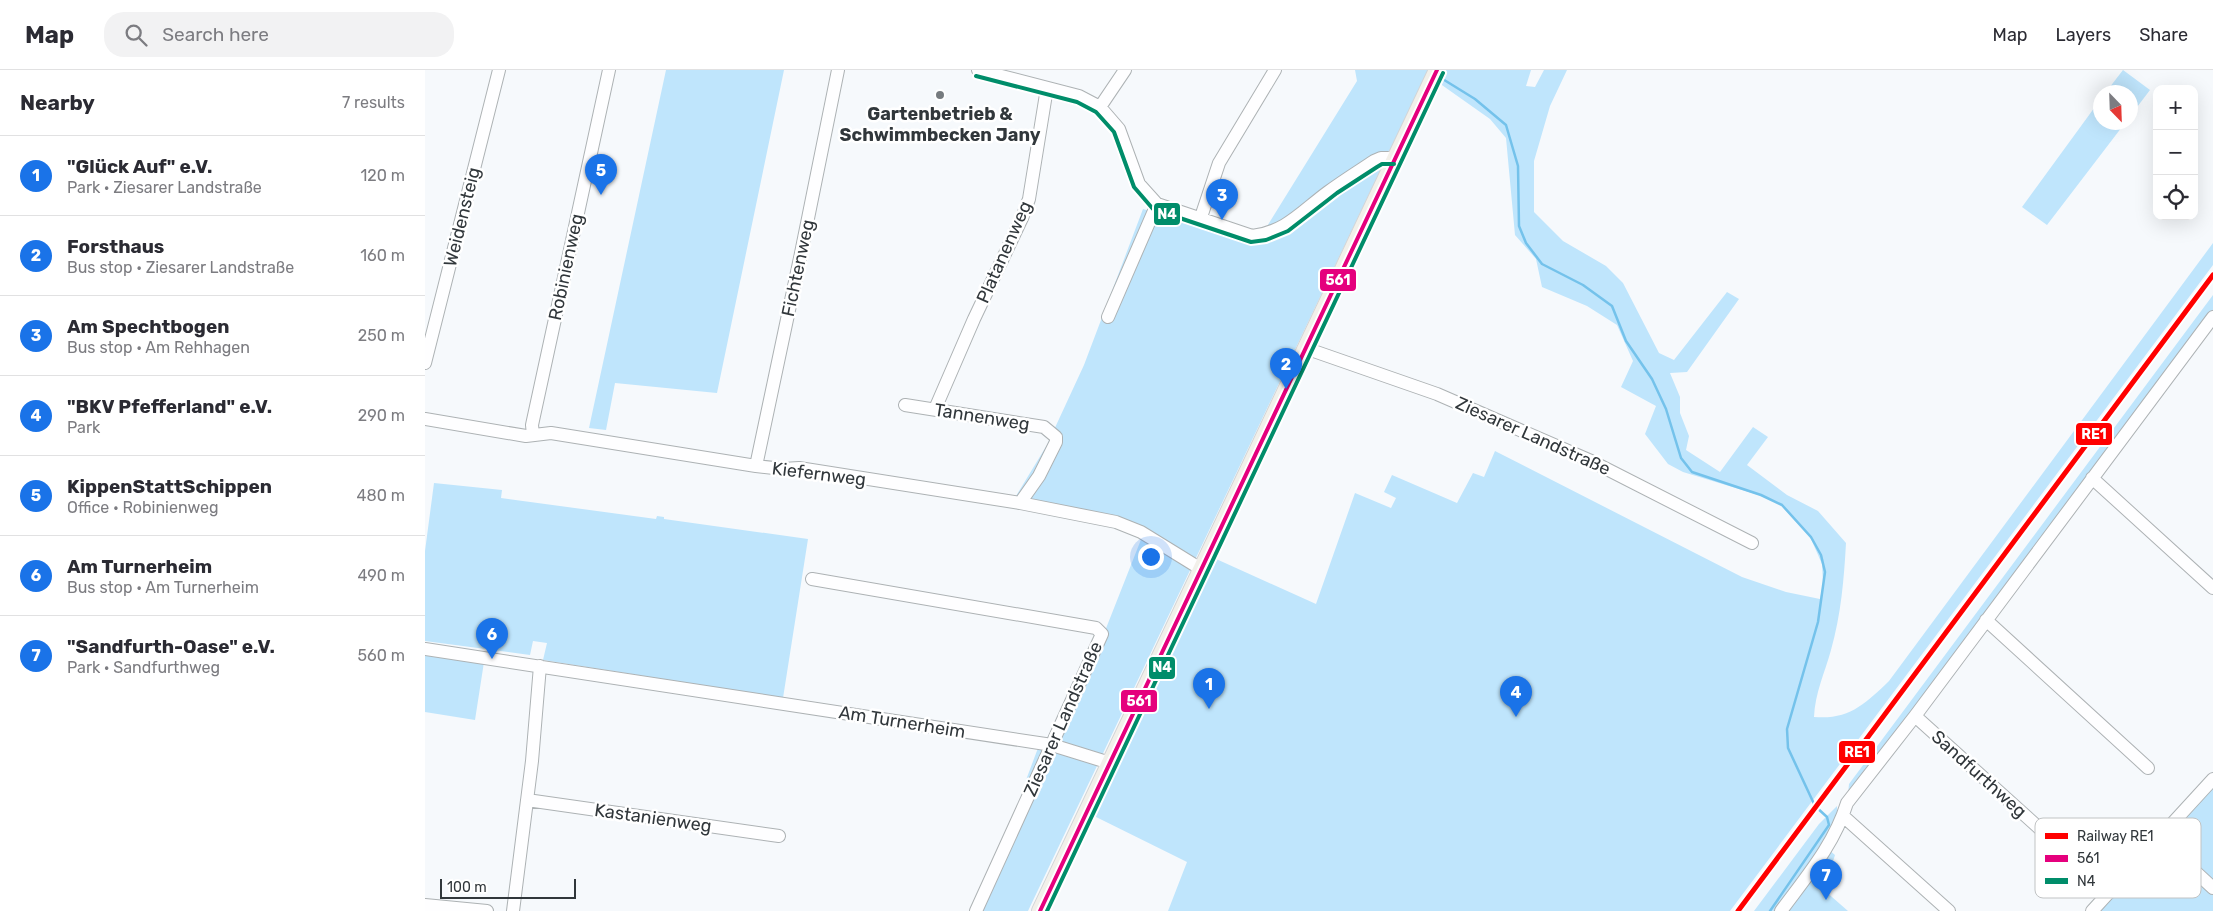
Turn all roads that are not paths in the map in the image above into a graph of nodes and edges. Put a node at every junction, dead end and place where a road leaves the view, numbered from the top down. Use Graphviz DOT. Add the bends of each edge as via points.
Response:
graph roads {
  1 [pos="499,70"];
  2 [pos="609,70"];
  3 [pos="838,70"];
  4 [pos="978,70"];
  5 [pos="1125,70"];
  6 [pos="1275,70"];
  7 [pos="1433,77"];
  8 [pos="1047,88"];
  9 [pos="1099,107"];
  10 [pos="1394,158"];
  11 [pos="1157,204"];
  12 [pos="1200,220"];
  13 [pos="1108,317"];
  14 [pos="2213,317"];
  15 [pos="1305,348"];
  16 [pos="425,363"];
  17 [pos="905,404"];
  18 [pos="935,409"];
  19 [pos="425,419"];
  20 [pos="533,435"];
  21 [pos="756,466"];
  22 [pos="2092,478"];
  23 [pos="1020,503"];
  24 [pos="1752,543"];
  25 [pos="1201,569"];
  26 [pos="813,579"];
  27 [pos="2213,588"];
  28 [pos="1986,620"];
  29 [pos="425,648"];
  30 [pos="540,666"];
  31 [pos="1915,716"];
  32 [pos="1052,745"];
  33 [pos="1110,763"];
  34 [pos="2148,768"];
  35 [pos="2213,779"];
  36 [pos="527,800"];
  37 [pos="1843,816"];
  38 [pos="2177,818"];
  39 [pos="2035,824"];
  40 [pos="779,836"];
  41 [pos="2201,877"];
  42 [pos="2213,888"];
  43 [pos="2104,898"];
  44 [pos="425,905"];
  45 [pos="487,911"];
  46 [pos="513,911"];
  47 [pos="976,911"];
  48 [pos="1040,911"];
  49 [pos="1781,911"];
  50 [pos="1949,911"];
  51 [pos="2092,911"];
  1 -- 16 [label="street, Weidensteig"];
  2 -- 20 [label="street, Robinienweg" via="534,416"];
  3 -- 21 [label="street, Fichtenweg"];
  4 -- 8 [label="street"];
  5 -- 9 [label="street"];
  6 -- 12 [label="street" via="1219,163"];
  7 -- 10 [label="main road"];
  8 -- 9 [label="street" via="1079,96"];
  8 -- 18 [label="street, Platanenweg" via="1029,199"];
  9 -- 11 [label="street" via="1119,129 1139,184"];
  10 -- 12 [label="street" via="1374,161 1301,215 1267,234 1252,236"];
  10 -- 15 [label="main road"];
  11 -- 12 [label="street"];
  11 -- 13 [label="street"];
  14 -- 22 [label="street, Sandfurthweg"];
  15 -- 24 [label="street, Ziesarer Landstraße" via="1437,394 1582,457"];
  15 -- 25 [label="main road"];
  17 -- 18 [label="street, Tannenweg"];
  18 -- 23 [label="street, Tannenweg" via="1044,427 1056,437 1039,476"];
  19 -- 20 [label="street, Kiefernweg"];
  20 -- 21 [label="street, Kiefernweg" via="551,433"];
  21 -- 23 [label="street, Kiefernweg" via="783,470 799,468"];
  22 -- 27 [label="street"];
  22 -- 28 [label="street, Sandfurthweg"];
  23 -- 25 [label="street, Kiefernweg" via="1130,526"];
  25 -- 33 [label="main road"];
  26 -- 32 [label="street, Ziesarer Landstraße" via="1096,628 1103,634"];
  28 -- 31 [label="street, Sandfurthweg"];
  28 -- 34 [label="street"];
  29 -- 30 [label="street, Am Turnerheim"];
  30 -- 32 [label="street, Am Turnerheim"];
  30 -- 36 [label="street"];
  31 -- 37 [label="street, Sandfurthweg" via="1847,803"];
  31 -- 39 [label="street, Sandfurthweg"];
  32 -- 33 [label="street, Am Turnerheim"];
  32 -- 47 [label="street, Ziesarer Landstraße"];
  33 -- 48 [label="main road"];
  35 -- 38 [label="street"];
  36 -- 40 [label="street, Kastanienweg"];
  36 -- 46 [label="street"];
  37 -- 49 [label="street, Sandfurthweg" via="1825,853"];
  37 -- 50 [label="street"];
  41 -- 42 [label="street"];
  43 -- 51 [label="street"];
  44 -- 45 [label="street"];
}
